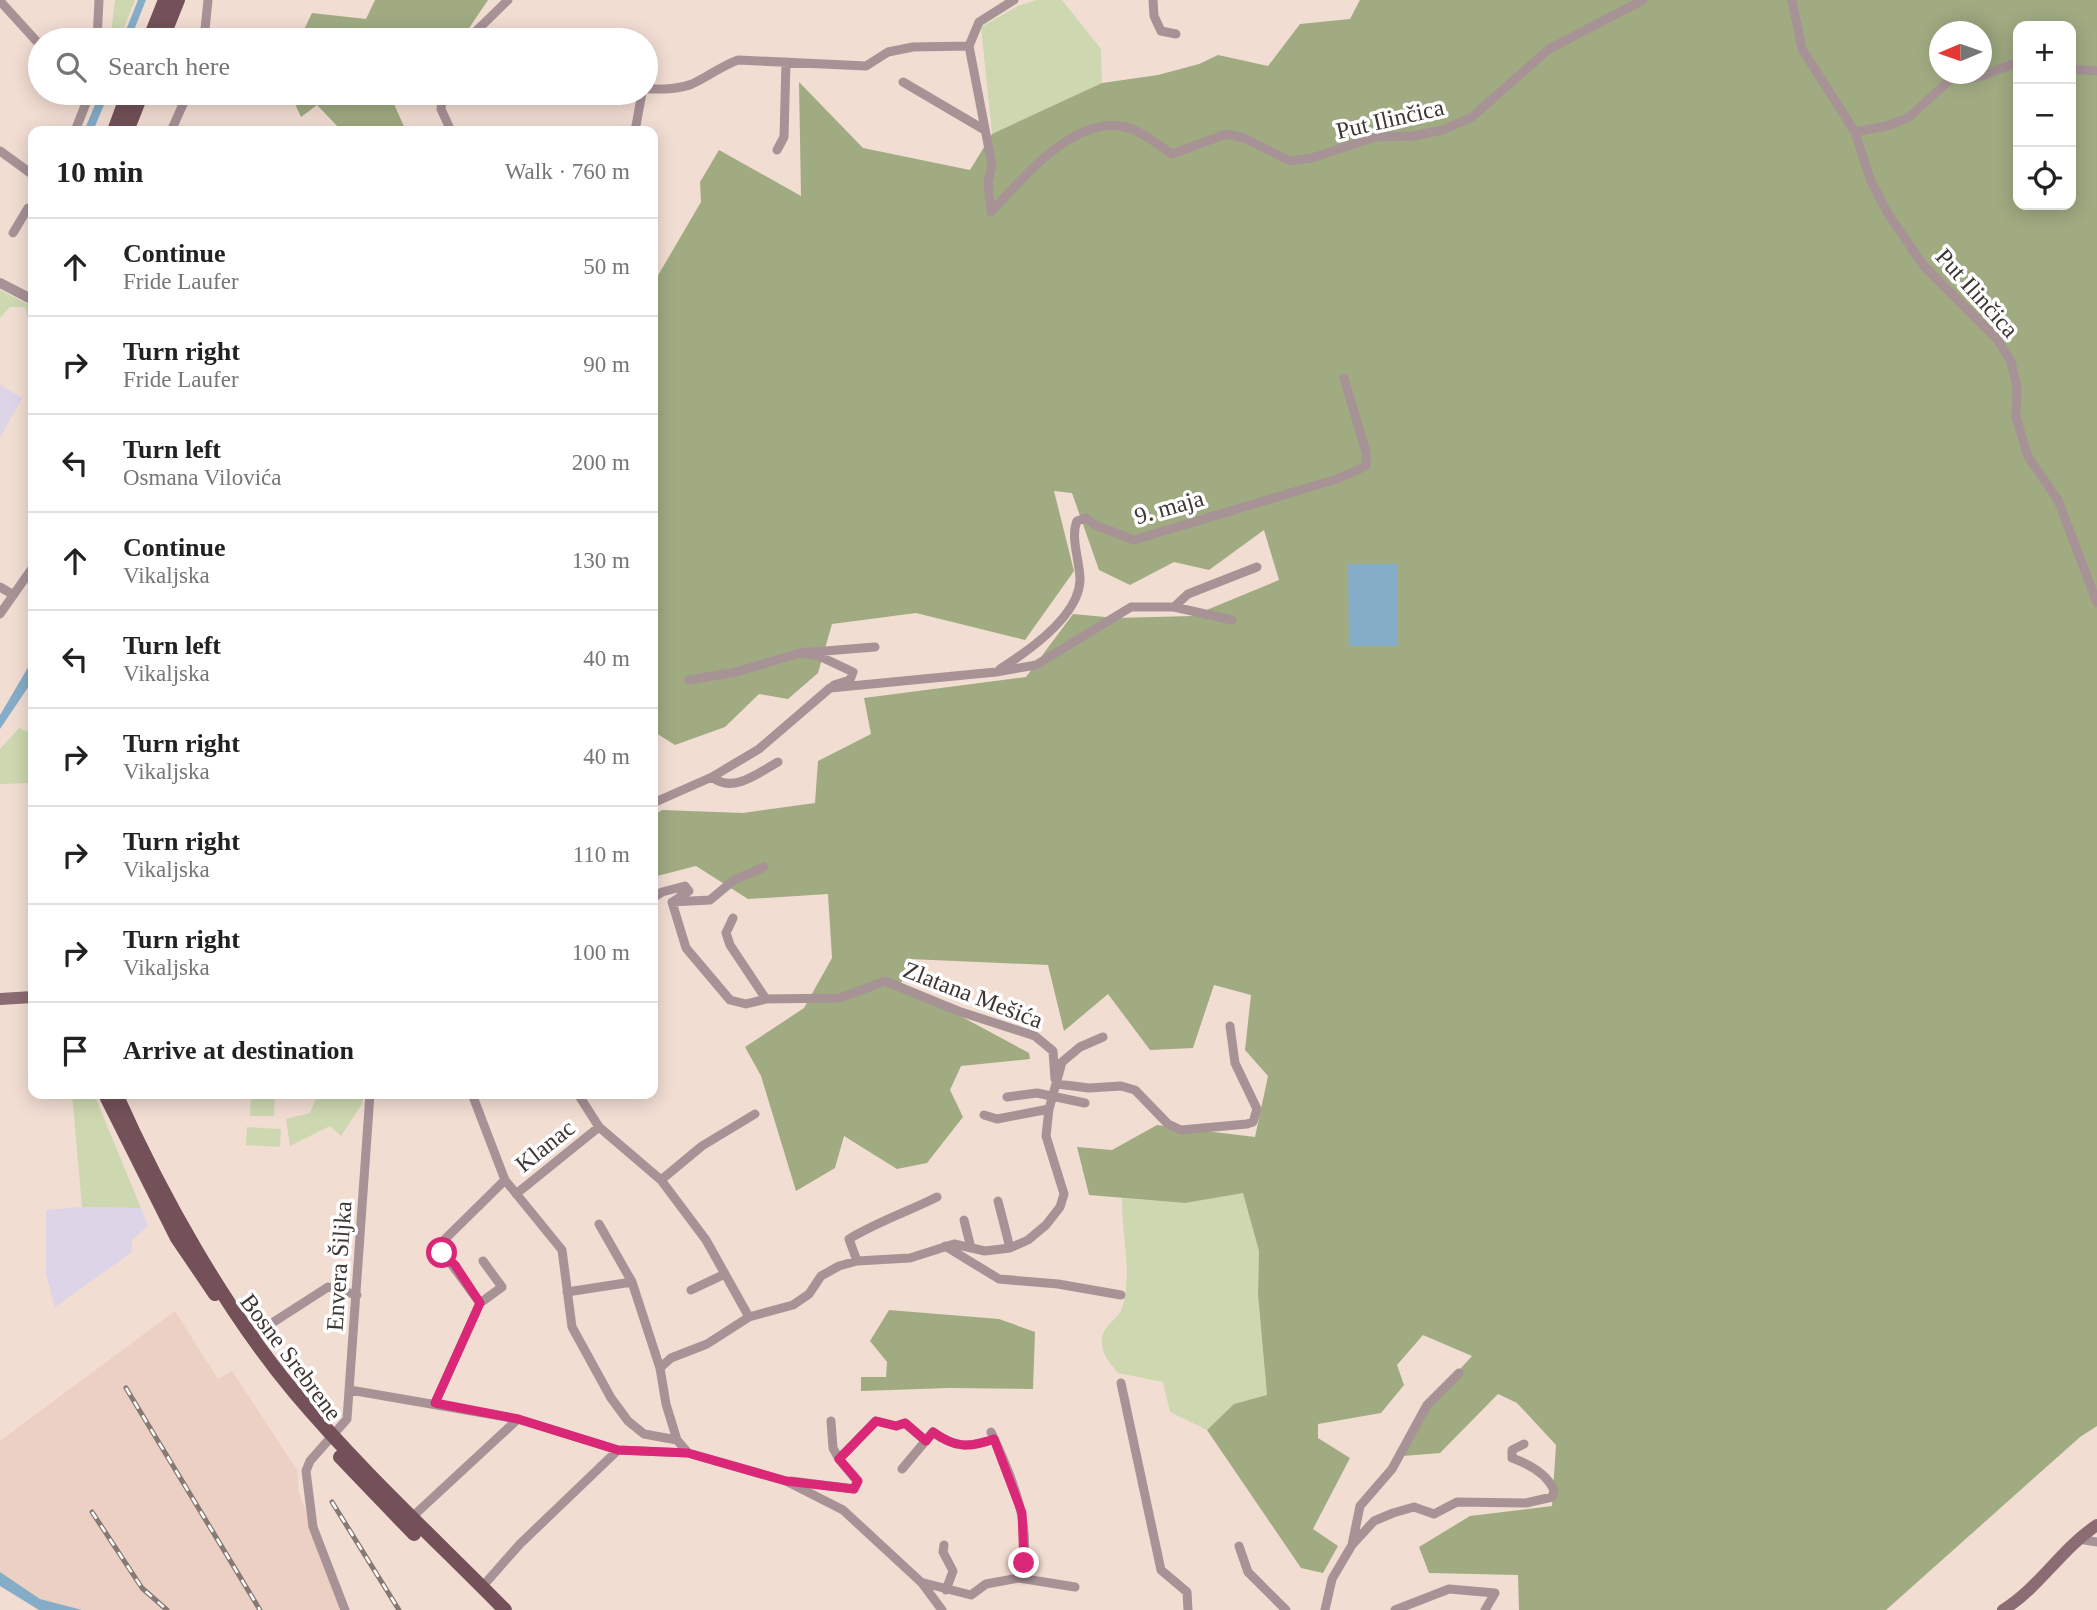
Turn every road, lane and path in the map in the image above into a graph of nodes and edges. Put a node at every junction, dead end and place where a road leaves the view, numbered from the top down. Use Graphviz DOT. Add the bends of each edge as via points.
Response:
graph roads {
  1 [pos="99,0"];
  2 [pos="165,0"];
  3 [pos="178,0"];
  4 [pos="208,0"];
  5 [pos="508,0"];
  6 [pos="1014,0"];
  7 [pos="1153,0"];
  8 [pos="1643,0"];
  9 [pos="1792,0"];
  10 [pos="0,1"];
  11 [pos="98,28"];
  12 [pos="154,28"];
  13 [pos="167,28"];
  14 [pos="205,28"];
  15 [pos="478,28"];
  16 [pos="28,32"];
  17 [pos="1176,34"];
  18 [pos="969,46"];
  19 [pos="786,62"];
  20 [pos="2013,64"];
  21 [pos="2076,69"];
  22 [pos="2097,71"];
  23 [pos="904,82"];
  24 [pos="658,89"];
  25 [pos="84,105"];
  26 [pos="124,105"];
  27 [pos="137,105"];
  28 [pos="183,105"];
  29 [pos="442,105"];
  30 [pos="640,105"];
  31 [pos="77,126"];
  32 [pos="116,126"];
  33 [pos="129,126"];
  34 [pos="173,126"];
  35 [pos="449,126"];
  36 [pos="636,126"];
  37 [pos="983,129"];
  38 [pos="1855,132"];
  39 [pos="0,150"];
  40 [pos="777,150"];
  41 [pos="28,171"];
  42 [pos="28,208"];
  43 [pos="13,233"];
  44 [pos="0,283"];
  45 [pos="28,297"];
  46 [pos="1344,378"];
  47 [pos="1257,567"];
  48 [pos="28,573"];
  49 [pos="0,587"];
  50 [pos="12,594"];
  51 [pos="2097,603"];
  52 [pos="1174,607"];
  53 [pos="0,614"];
  54 [pos="1232,620"];
  55 [pos="876,647"];
  56 [pos="800,653"];
  57 [pos="996,672"];
  58 [pos="689,680"];
  59 [pos="830,688"];
  60 [pos="778,762"];
  61 [pos="712,777"];
  62 [pos="658,801"];
  63 [pos="764,867"];
  64 [pos="658,895"];
  65 [pos="672,902"];
  66 [pos="733,918"];
  67 [pos="28,997"];
  68 [pos="0,999"];
  69 [pos="766,999"];
  70 [pos="28,1005"];
  71 [pos="0,1006"];
  72 [pos="1230,1026"];
  73 [pos="1103,1037"];
  74 [pos="1057,1084"];
  75 [pos="1007,1097"];
  76 [pos="1054,1097"];
  77 [pos="108,1099"];
  78 [pos="119,1099"];
  79 [pos="370,1099"];
  80 [pos="474,1099"];
  81 [pos="581,1099"];
  82 [pos="1085,1103"];
  83 [pos="1049,1109"];
  84 [pos="754,1114"];
  85 [pos="984,1115"];
  86 [pos="599,1127"];
  87 [pos="661,1180"];
  88 [pos="505,1181"];
  89 [pos="516,1194"];
  90 [pos="937,1197"];
  91 [pos="998,1201"];
  92 [pos="964,1220"];
  93 [pos="599,1224"];
  94 [pos="944,1246"];
  95 [pos="971,1248"];
  96 [pos="1010,1248"];
  97 [pos="483,1261"];
  98 [pos="857,1261"];
  99 [pos="724,1274"];
  100 [pos="632,1282"];
  101 [pos="691,1290"];
  102 [pos="567,1292"];
  103 [pos="357,1295"];
  104 [pos="1121,1295"];
  105 [pos="480,1303"];
  106 [pos="749,1317"];
  107 [pos="252,1336"];
  108 [pos="660,1368"];
  109 [pos="1459,1373"];
  110 [pos="1121,1382"];
  111 [pos="350,1390"];
  112 [pos="435,1403"];
  113 [pos="518,1419"];
  114 [pos="831,1421"];
  115 [pos="330,1439"];
  116 [pos="677,1440"];
  117 [pos="926,1441"];
  118 [pos="1524,1444"];
  119 [pos="618,1450"];
  120 [pos="688,1453"];
  121 [pos="839,1459"];
  122 [pos="902,1469"];
  123 [pos="786,1481"];
  124 [pos="411,1518"];
  125 [pos="2097,1525"];
  126 [pos="2078,1539"];
  127 [pos="2097,1542"];
  128 [pos="944,1545"];
  129 [pos="1352,1545"];
  130 [pos="1238,1546"];
  131 [pos="1019,1578"];
  132 [pos="922,1583"];
  133 [pos="482,1587"];
  134 [pos="1076,1587"];
  135 [pos="946,1591"];
  136 [pos="345,1610"];
  137 [pos="491,1610"];
  138 [pos="505,1610"];
  139 [pos="942,1610"];
  140 [pos="1188,1610"];
  141 [pos="1286,1610"];
  142 [pos="1325,1610"];
  143 [pos="1395,1610"];
  144 [pos="1485,1610"];
  145 [pos="2003,1610"];
  1 -- 11 [label="street"];
  2 -- 12 [label="main road"];
  3 -- 13 [label="main road"];
  4 -- 14 [label="street"];
  5 -- 15 [label="street"];
  6 -- 18 [label="street" via="979,22"];
  7 -- 17 [label="street" via="1161,31"];
  8 -- 37 [label="street, Put Ilinčica" via="1549,48 1472,117 1443,130 1375,137 1312,158 1290,161 1226,134 1172,154 1128,128 1103,124 1079,133 1029,172 991,212 988,183 992,164"];
  9 -- 38 [label="street, Put Ilinčica" via="1802,48"];
  10 -- 16 [label="street"];
  18 -- 19 [label="street" via="913,47 888,52 866,66"];
  18 -- 37 [label="street, Put Ilinčica"];
  19 -- 24 [label="street" via="738,60 691,84"];
  19 -- 40 [label="street" via="784,137"];
  20 -- 38 [label="street" via="1979,77 1950,80 1909,117"];
  21 -- 22 [label="street"];
  23 -- 37 [label="street"];
  25 -- 31 [label="street"];
  26 -- 32 [label="main road"];
  27 -- 33 [label="main road"];
  28 -- 34 [label="street"];
  29 -- 35 [label="street"];
  30 -- 36 [label="street"];
  38 -- 51 [label="street, Put Ilinčica" via="1870,179 1887,212 1923,265 1998,340 2011,362 2017,387 2016,417 2028,457 2058,500"];
  39 -- 41 [label="street"];
  42 -- 43 [label="street"];
  44 -- 45 [label="street"];
  46 -- 57 [label="street, 9. maja" via="1366,466 1337,480 1134,540 1086,518 1077,521 1080,580 1074,600 1039,645"];
  47 -- 52 [label="street" via="1188,594"];
  48 -- 50 [label="street"];
  49 -- 50 [label="street"];
  50 -- 53 [label="street"];
  52 -- 54 [label="street, 9. maja"];
  52 -- 57 [label="street, 9. maja" via="1131,607 1035,665"];
  55 -- 56 [label="street"];
  56 -- 58 [label="street" via="736,673"];
  56 -- 59 [label="street" via="819,656 853,672 850,680"];
  57 -- 59 [label="street, 9. maja"];
  59 -- 61 [label="street" via="758,749"];
  60 -- 61 [label="street" via="733,785"];
  61 -- 62 [label="street"];
  63 -- 65 [label="street" via="734,880 710,900"];
  64 -- 65 [label="street" via="685,886 689,891"];
  65 -- 69 [label="street" via="685,948 730,1000 746,1004"];
  66 -- 69 [label="street" via="726,933 730,945"];
  67 -- 68 [label="main road"];
  69 -- 74 [label="street, Zlatana Mešića" via="841,998 885,981 1035,1036 1053,1051"];
  70 -- 71 [label="main road"];
  72 -- 74 [label="street" via="1236,1063 1257,1110 1253,1122 1181,1129 1167,1124 1135,1090"];
  73 -- 74 [label="street, Zlatana Mešića" via="1062,1062"];
  74 -- 76 [label="street, Zlatana Mešića"];
  75 -- 76 [label="street" via="1037,1093"];
  76 -- 82 [label="street"];
  76 -- 83 [label="street, Zlatana Mešića"];
  77 -- 115 [label="main road, Bosne Srebrene" via="181,1244 287,1398"];
  78 -- 107 [label="main road, Bosne Srebrene" via="186,1232"];
  79 -- 103 [label="street, Envera Šiljka"];
  80 -- 88 [label="street"];
  81 -- 86 [label="street"];
  83 -- 85 [label="street" via="997,1119"];
  83 -- 96 [label="street, Zlatana Mešića" via="1046,1136 1064,1195 1046,1225"];
  84 -- 87 [label="street" via="702,1146"];
  86 -- 87 [label="street"];
  86 -- 89 [label="street, Klanac"];
  87 -- 99 [label="street" via="706,1240"];
  88 -- 89 [label="street"];
  88 -- 105 [label="street" via="438,1246"];
  89 -- 102 [label="street" via="562,1250"];
  90 -- 98 [label="street" via="849,1239"];
  91 -- 96 [label="street"];
  92 -- 95 [label="street"];
  93 -- 100 [label="street"];
  94 -- 95 [label="street, Zlatana Mešića"];
  94 -- 98 [label="street, Zlatana Mešića" via="910,1258"];
  94 -- 104 [label="street" via="999,1279"];
  95 -- 96 [label="street, Zlatana Mešića"];
  97 -- 105 [label="street" via="502,1287"];
  98 -- 106 [label="street, Zlatana Mešića" via="821,1276 809,1294 793,1305"];
  99 -- 101 [label="street"];
  99 -- 106 [label="street"];
  100 -- 102 [label="street"];
  100 -- 108 [label="street"];
  102 -- 116 [label="street" via="572,1327 628,1422 644,1434"];
  103 -- 107 [label="street, Bosne Srebrene" via="328,1287"];
  103 -- 111 [label="street, Envera Šiljka"];
  105 -- 112 [label="street"];
  106 -- 108 [label="street, Zlatana Mešića"];
  107 -- 115 [label="main road, Bosne Srebrene"];
  108 -- 116 [label="street"];
  109 -- 129 [label="street" via="1427,1405 1392,1469 1360,1506"];
  110 -- 140 [label="street" via="1161,1570 1187,1592"];
  111 -- 112 [label="street"];
  111 -- 115 [label="street, Envera Šiljka" via="346,1419"];
  112 -- 113 [label="street"];
  113 -- 119 [label="street"];
  113 -- 124 [label="street"];
  114 -- 121 [label="street" via="833,1448"];
  115 -- 124 [label="main road, Bosne Srebrene"];
  115 -- 136 [label="street, Envera Šiljka" via="307,1465 306,1490 313,1527"];
  115 -- 137 [label="main road, Bosne Srebrene" via="375,1495"];
  116 -- 120 [label="street"];
  117 -- 121 [label="street" via="905,1423 896,1426 876,1421"];
  117 -- 122 [label="street"];
  117 -- 131 [label="street" via="933,1432 949,1444 972,1447 992,1435 1022,1513 1024,1563"];
  118 -- 129 [label="street" via="1512,1450 1512,1458 1533,1467 1551,1484 1552,1497 1526,1503 1457,1502 1434,1514 1409,1508 1374,1521"];
  119 -- 120 [label="street"];
  119 -- 133 [label="street"];
  120 -- 123 [label="street"];
  121 -- 123 [label="street" via="858,1481 854,1489"];
  123 -- 132 [label="street" via="843,1510"];
  124 -- 133 [label="main road, Bosne Srebrene"];
  125 -- 126 [label="main road"];
  126 -- 127 [label="street"];
  126 -- 145 [label="main road" via="2022,1597"];
  128 -- 135 [label="street" via="953,1571"];
  129 -- 142 [label="street" via="1332,1579"];
  130 -- 141 [label="street" via="1248,1572"];
  131 -- 134 [label="street"];
  131 -- 135 [label="street" via="986,1584 971,1595"];
  132 -- 135 [label="street"];
  132 -- 139 [label="street"];
  133 -- 138 [label="main road, Bosne Srebrene"];
  143 -- 144 [label="street" via="1449,1589 1495,1593"];
}
